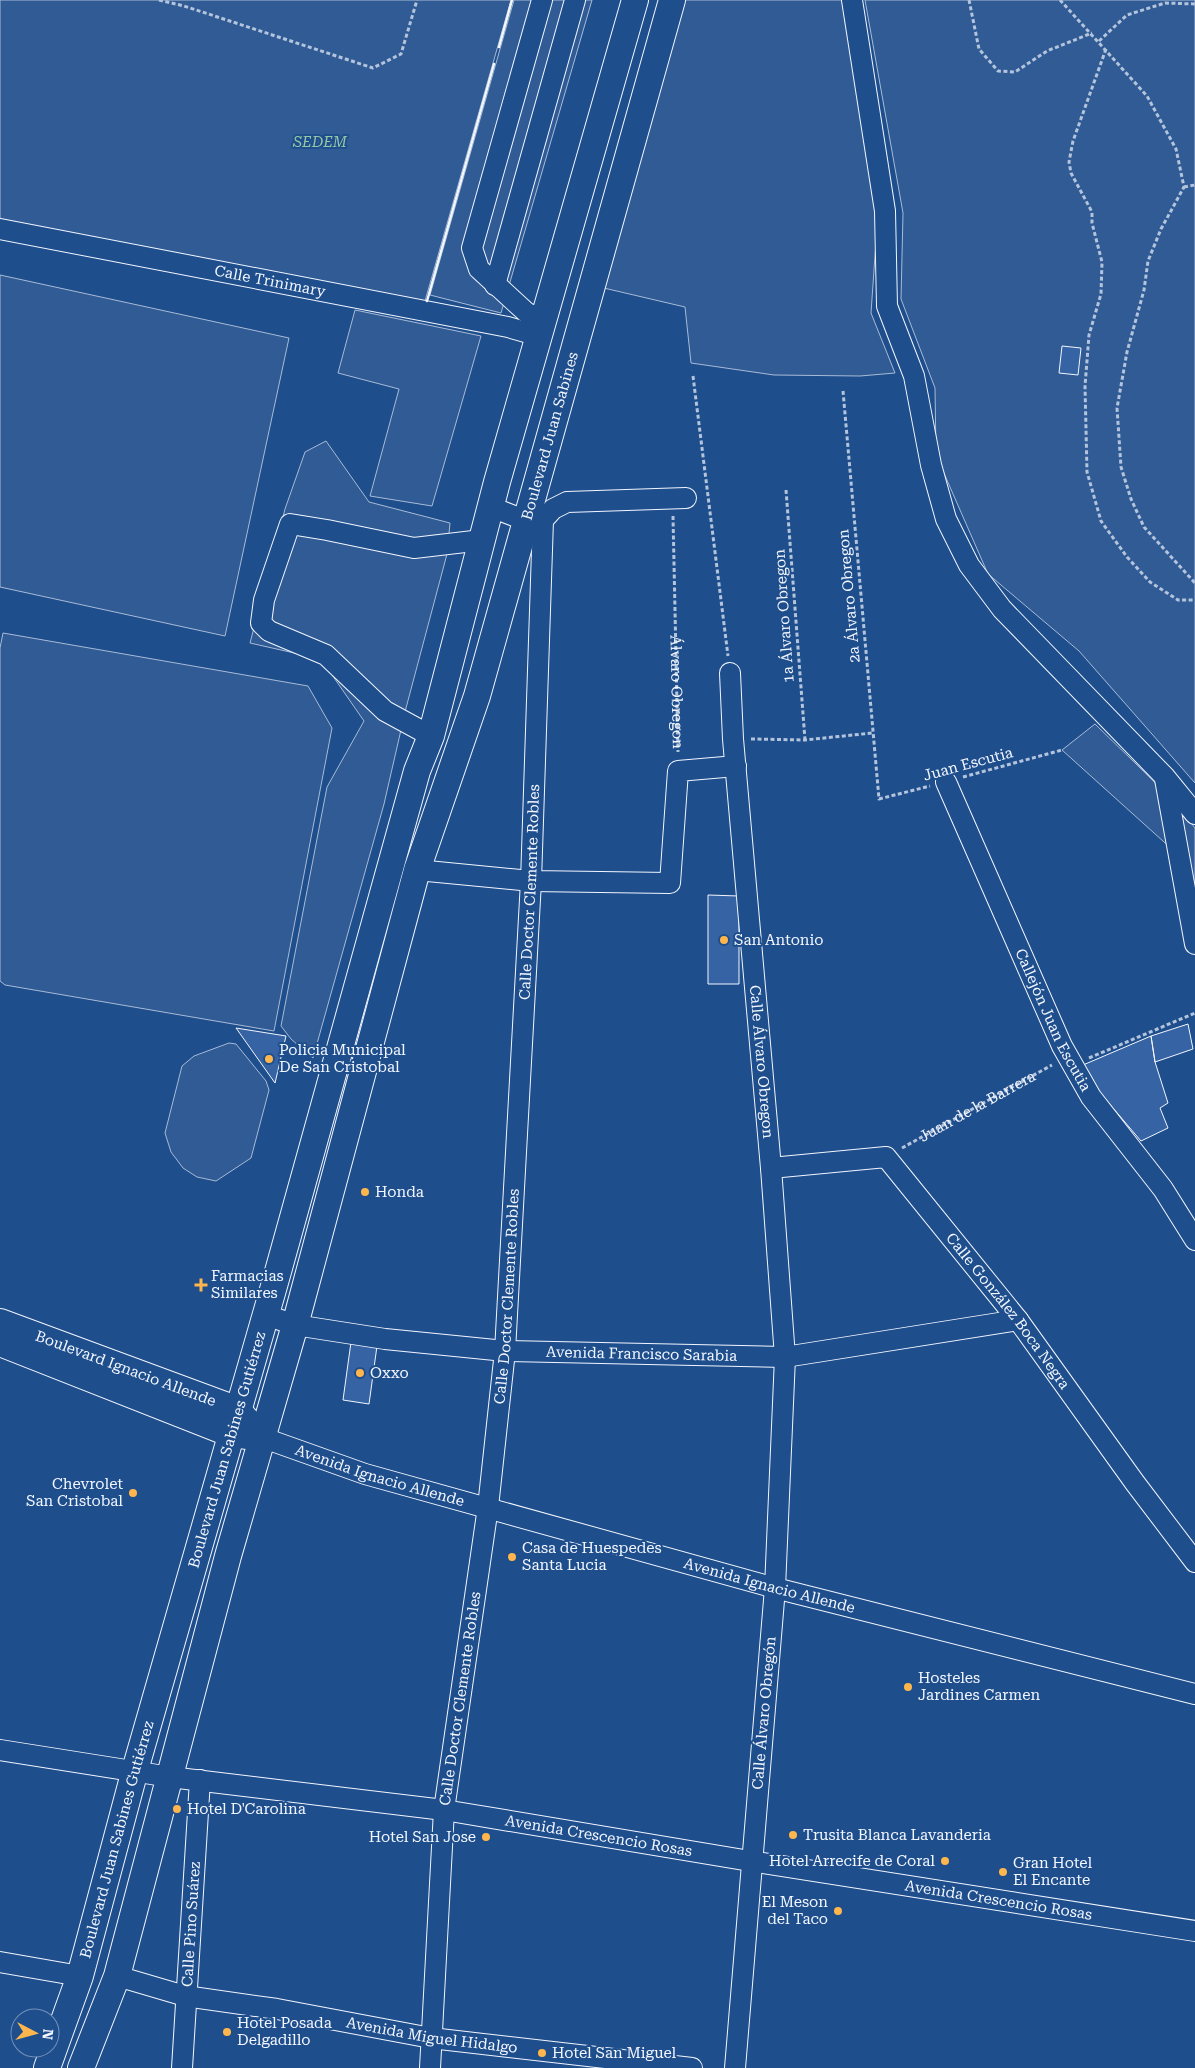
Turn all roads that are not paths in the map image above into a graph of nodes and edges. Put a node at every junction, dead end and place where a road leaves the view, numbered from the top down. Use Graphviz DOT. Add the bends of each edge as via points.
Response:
graph roads {
  1 [pos="542,0"];
  2 [pos="575,0"];
  3 [pos="636,0"];
  4 [pos="672,0"];
  5 [pos="852,0"];
  6 [pos="524,62"];
  7 [pos="554,73"];
  8 [pos="0,229"];
  9 [pos="495,284"];
  10 [pos="542,328"];
  11 [pos="679,499"];
  12 [pos="491,508"];
  13 [pos="535,520"];
  14 [pos="482,540"];
  15 [pos="730,673"];
  16 [pos="431,736"];
  17 [pos="736,766"];
  18 [pos="1165,777"];
  19 [pos="946,782"];
  20 [pos="1195,814"];
  21 [pos="417,870"];
  22 [pos="531,881"];
  23 [pos="1195,944"];
  24 [pos="771,1168"];
  25 [pos="1195,1240"];
  26 [pos="266,1314"];
  27 [pos="1018,1320"];
  28 [pos="0,1322"];
  29 [pos="295,1325"];
  30 [pos="0,1343"];
  31 [pos="504,1351"];
  32 [pos="785,1357"];
  33 [pos="234,1422"];
  34 [pos="261,1437"];
  35 [pos="488,1507"];
  36 [pos="1195,1562"];
  37 [pos="775,1588"];
  38 [pos="1195,1694"];
  39 [pos="0,1750"];
  40 [pos="135,1770"];
  41 [pos="170,1777"];
  42 [pos="200,1780"];
  43 [pos="444,1810"];
  44 [pos="750,1861"];
  45 [pos="1195,1932"];
  46 [pos="0,1962"];
  47 [pos="80,1976"];
  48 [pos="117,1976"];
  49 [pos="185,1996"];
  50 [pos="432,2038"];
  51 [pos="47,2068"];
  52 [pos="81,2068"];
  53 [pos="182,2068"];
  54 [pos="430,2068"];
  55 [pos="692,2068"];
  56 [pos="735,2068"];
  1 -- 6 [label="street"];
  2 -- 7 [label="street"];
  3 -- 10 [label="main road"];
  4 -- 13 [label="main road, Boulevard Juan Sabines"];
  5 -- 18 [label="street" via="885,211 887,306 914,376 931,465 946,519 968,565 1002,609"];
  6 -- 7 [label="street"];
  6 -- 9 [label="street" via="472,248 479,269"];
  7 -- 9 [label="street"];
  8 -- 10 [label="street, Calle Trinimary" via="508,327"];
  9 -- 10 [label="street"];
  10 -- 12 [label="main road"];
  11 -- 13 [label="street" via="567,502"];
  12 -- 13 [label="street"];
  12 -- 14 [label="main road"];
  13 -- 21 [label="main road, Boulevard Juan Sabines"];
  13 -- 22 [label="street, Calle Doctor Clemente Robles"];
  14 -- 16 [label="main road"];
  14 -- 16 [label="street" via="414,548 290,524 264,600 261,623 270,631 326,656 385,711"];
  15 -- 17 [label="street, Calle Álvaro Obregon"];
  16 -- 26 [label="main road, Boulevard Juan Sabines Gutiérrez" via="417,771"];
  17 -- 22 [label="street" via="678,771 670,883"];
  17 -- 24 [label="street, Calle Álvaro Obregon"];
  18 -- 20 [label="street"];
  18 -- 23 [label="street"];
  19 -- 25 [label="street, Callejón Juan Escutia" via="1058,1037 1091,1097 1163,1189"];
  21 -- 22 [label="street"];
  21 -- 29 [label="main road, Boulevard Juan Sabines Gutiérrez"];
  22 -- 31 [label="street, Calle Doctor Clemente Robles"];
  24 -- 27 [label="street, Calle González Boca Negra" via="886,1157"];
  24 -- 32 [label="street, Calle Álvaro Obregon"];
  26 -- 29 [label="street, Avenida Francisco Sarabia"];
  26 -- 33 [label="main road, Boulevard Juan Sabines Gutiérrez"];
  27 -- 32 [label="street, Avenida Francisco Sarabia"];
  27 -- 36 [label="street, Calle González Boca Negra"];
  28 -- 33 [label="main road, Boulevard Ignacio Allende"];
  29 -- 31 [label="street, Avenida Francisco Sarabia" via="385,1339"];
  29 -- 34 [label="main road, Boulevard Juan Sabines Gutiérrez"];
  30 -- 33 [label="main road, Boulevard Ignacio Allende"];
  31 -- 32 [label="street, Avenida Francisco Sarabia"];
  31 -- 35 [label="street, Calle Doctor Clemente Robles"];
  32 -- 37 [label="street, Calle Álvaro Obregón"];
  33 -- 34 [label="main road, Boulevard Ignacio Allende"];
  33 -- 40 [label="main road, Boulevard Juan Sabines Gutiérrez"];
  34 -- 35 [label="street, Avenida Ignacio Allende" via="366,1474"];
  34 -- 41 [label="main road, Boulevard Juan Sabines Gutiérrez"];
  35 -- 37 [label="street, Avenida Ignacio Allende"];
  35 -- 43 [label="street, Calle Doctor Clemente Robles"];
  37 -- 38 [label="street, Avenida Ignacio Allende"];
  37 -- 44 [label="street, Calle Álvaro Obregón"];
  39 -- 40 [label="street, Avenida Crescencio Rosas"];
  40 -- 41 [label="street, Avenida Crescencio Rosas"];
  40 -- 47 [label="main road, Boulevard Juan Sabines Gutiérrez"];
  41 -- 42 [label="street, Avenida Crescencio Rosas"];
  41 -- 48 [label="main road, Boulevard Juan Sabines Gutiérrez"];
  42 -- 43 [label="street, Avenida Crescencio Rosas"];
  42 -- 49 [label="street, Calle Pino Suárez"];
  43 -- 44 [label="street, Avenida Crescencio Rosas"];
  43 -- 50 [label="street, Calle Doctor Clemente Robles"];
  44 -- 45 [label="street, Avenida Crescencio Rosas"];
  44 -- 56 [label="street, Calle Álvaro Obregón"];
  46 -- 47 [label="street"];
  47 -- 51 [label="main road, Boulevard Juan Sabines Gutiérrez"];
  48 -- 49 [label="street, Avenida Miguel Hidalgo"];
  48 -- 52 [label="main road, Boulevard Juan Sabines Gutiérrez"];
  49 -- 50 [label="street, Avenida Miguel Hidalgo" via="277,2009"];
  49 -- 53 [label="street, Calle Pino Suárez"];
  50 -- 54 [label="street, Calle Doctor Clemente Robles"];
  50 -- 55 [label="street, Avenida Miguel Hidalgo"];
}
